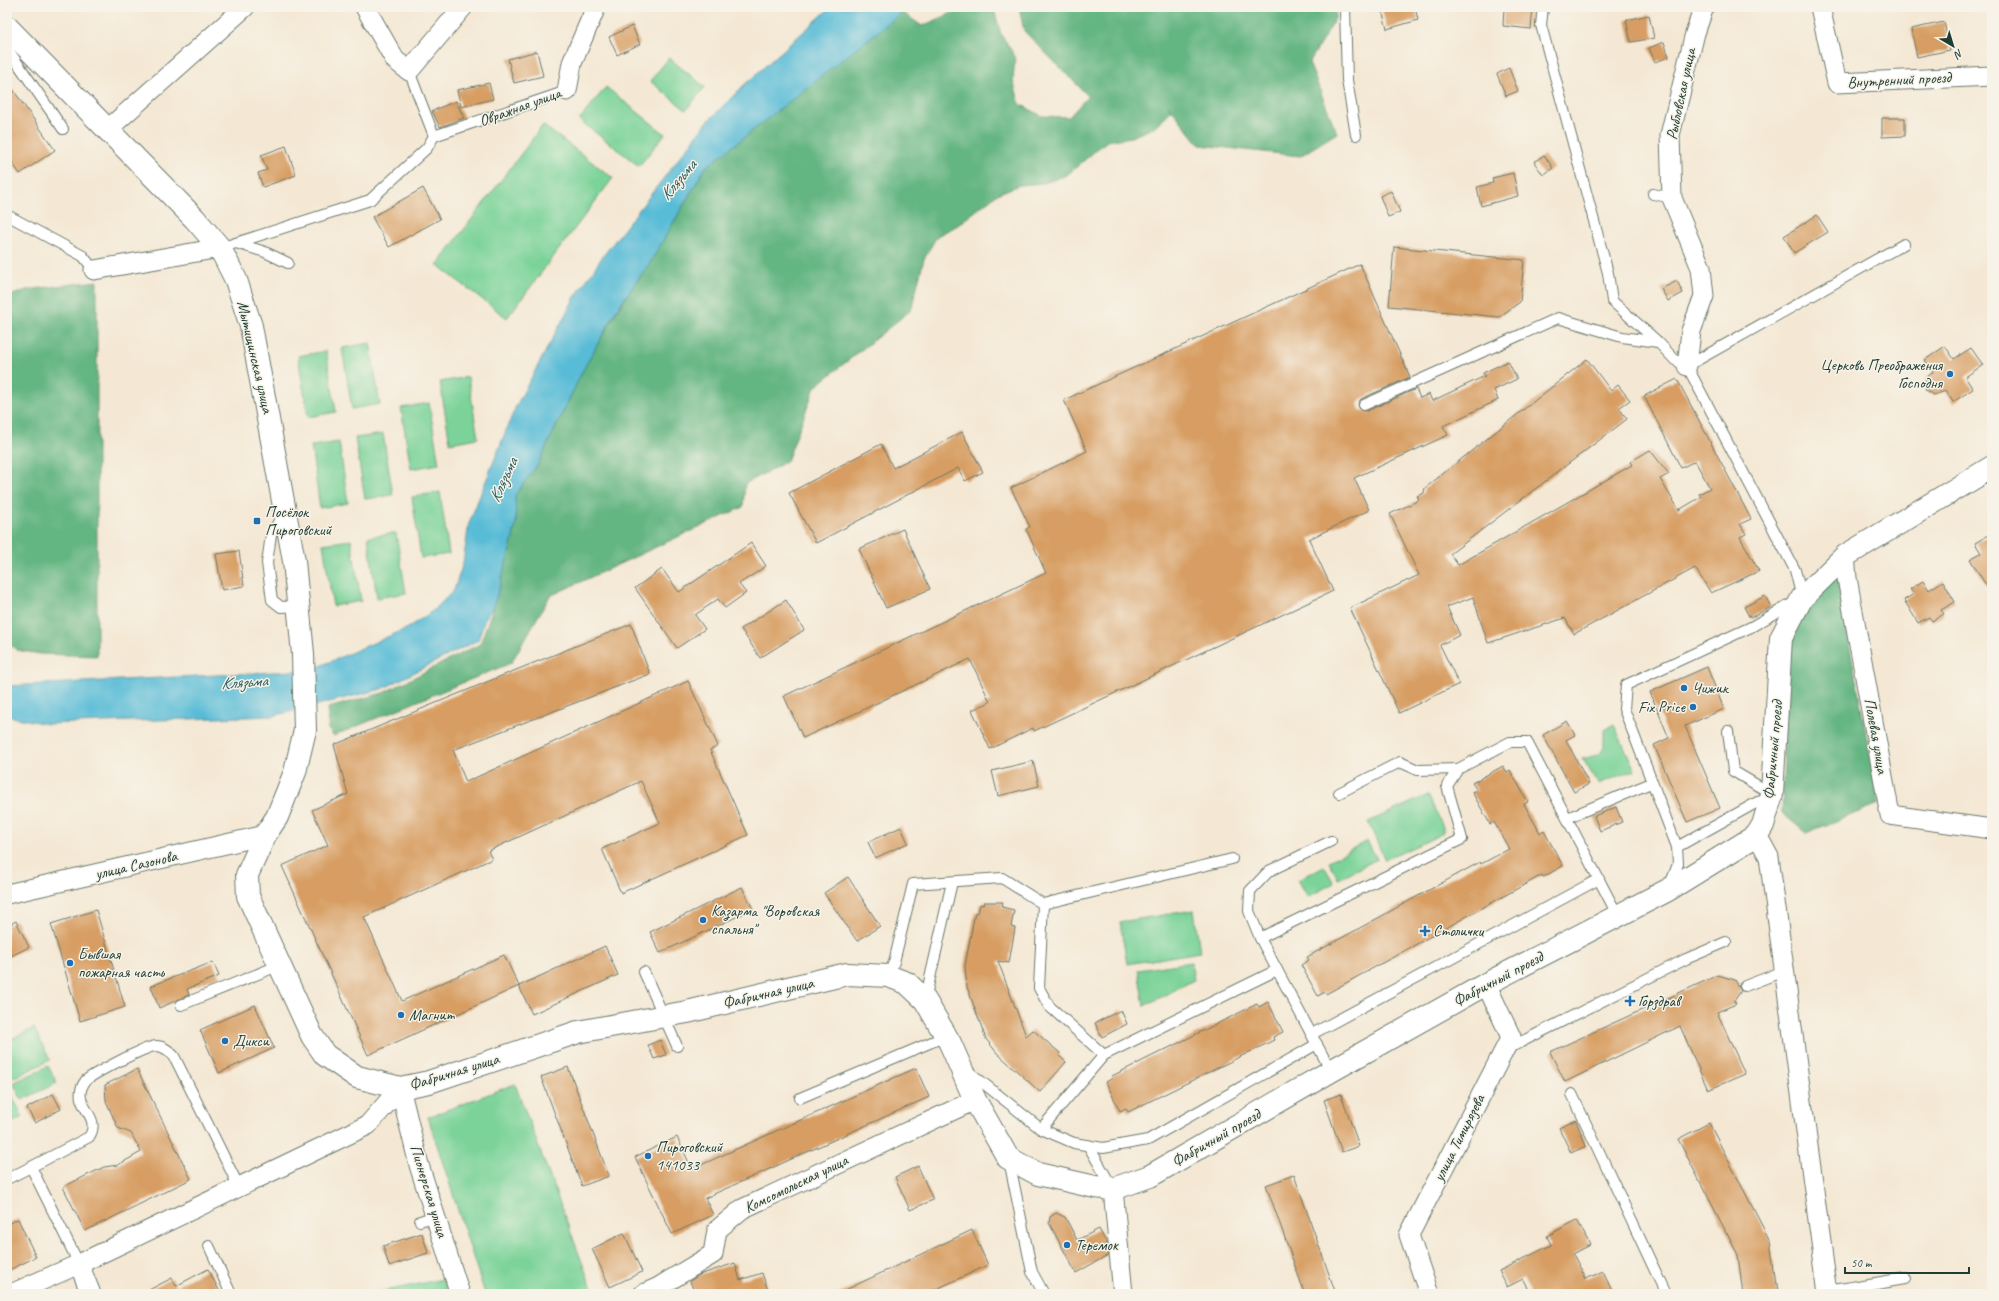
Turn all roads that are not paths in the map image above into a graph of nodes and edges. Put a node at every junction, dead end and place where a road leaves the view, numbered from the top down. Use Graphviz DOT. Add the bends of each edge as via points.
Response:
graph roads {
  1 [pos="245,7"];
  2 [pos="365,7"];
  3 [pos="463,7"];
  4 [pos="596,7"];
  5 [pos="1344,7"];
  6 [pos="1542,7"];
  7 [pos="1704,7"];
  8 [pos="1820,7"];
  9 [pos="8,28"];
  10 [pos="410,71"];
  11 [pos="1992,76"];
  12 [pos="567,91"];
  13 [pos="63,129"];
  14 [pos="109,132"];
  15 [pos="1356,135"];
  16 [pos="434,136"];
  17 [pos="1653,194"];
  18 [pos="1672,198"];
  19 [pos="7,215"];
  20 [pos="1904,244"];
  21 [pos="228,246"];
  22 [pos="288,263"];
  23 [pos="94,270"];
  24 [pos="1658,342"];
  25 [pos="1687,366"];
  26 [pos="1364,405"];
  27 [pos="1992,467"];
  28 [pos="1845,556"];
  29 [pos="1802,598"];
  30 [pos="305,730"];
  31 [pos="1728,731"];
  32 [pos="1458,768"];
  33 [pos="1651,783"];
  34 [pos="1338,793"];
  35 [pos="1772,794"];
  36 [pos="1567,818"];
  37 [pos="1992,829"];
  38 [pos="265,834"];
  39 [pos="1757,835"];
  40 [pos="1331,841"];
  41 [pos="1677,847"];
  42 [pos="1232,859"];
  43 [pos="1599,879"];
  44 [pos="952,882"];
  45 [pos="1668,890"];
  46 [pos="7,894"];
  47 [pos="1043,904"];
  48 [pos="1618,916"];
  49 [pos="1260,938"];
  50 [pos="1726,942"];
  51 [pos="280,965"];
  52 [pos="1277,970"];
  53 [pos="1784,971"];
  54 [pos="644,972"];
  55 [pos="888,976"];
  56 [pos="1486,984"];
  57 [pos="1746,986"];
  58 [pos="925,1000"];
  59 [pos="181,1005"];
  60 [pos="665,1016"];
  61 [pos="1312,1034"];
  62 [pos="946,1036"];
  63 [pos="1317,1044"];
  64 [pos="1515,1045"];
  65 [pos="677,1046"];
  66 [pos="1104,1055"];
  67 [pos="959,1064"];
  68 [pos="1331,1071"];
  69 [pos="400,1088"];
  70 [pos="1572,1094"];
  71 [pos="800,1098"];
  72 [pos="975,1100"];
  73 [pos="1041,1129"];
  74 [pos="1088,1145"];
  75 [pos="1008,1158"];
  76 [pos="31,1167"];
  77 [pos="7,1179"];
  78 [pos="239,1187"];
  79 [pos="1113,1189"];
  80 [pos="208,1246"];
  81 [pos="79,1264"];
  82 [pos="1905,1278"];
  83 [pos="1828,1293"];
  84 [pos="11,1294"];
  85 [pos="91,1294"];
  86 [pos="231,1294"];
  87 [pos="460,1294"];
  88 [pos="643,1294"];
  89 [pos="1044,1294"];
  90 [pos="1123,1294"];
  91 [pos="1429,1294"];
  92 [pos="1666,1294"];
  1 -- 14 [label="street" via="116,122"];
  2 -- 10 [label="street" via="395,60"];
  3 -- 10 [label="street"];
  4 -- 12 [label="street, Овражная улица" via="572,63"];
  5 -- 15 [label="lane" via="1347,80"];
  6 -- 24 [label="lane" via="1542,25 1608,273 1612,301"];
  7 -- 18 [label="street, Рыбловская улица" via="1694,33 1670,135"];
  8 -- 11 [label="street, Внутренний проезд" via="1837,83"];
  9 -- 13 [label="lane" via="9,51"];
  9 -- 14 [label="street, Мытищинская улица"];
  10 -- 16 [label="lane"];
  12 -- 16 [label="lane, Овражная улица"];
  14 -- 21 [label="street, Мытищинская улица" via="195,219"];
  16 -- 21 [label="lane" via="427,148 370,200"];
  17 -- 18 [label="lane"];
  18 -- 25 [label="street, Рыбловская улица" via="1701,268 1704,296 1691,331"];
  19 -- 23 [label="lane" via="83,256"];
  20 -- 25 [label="lane"];
  21 -- 22 [label="lane" via="265,252"];
  21 -- 23 [label="street"];
  21 -- 30 [label="street, Мытищинская улица" via="251,326 294,561 303,654"];
  24 -- 25 [label="lane" via="1675,360"];
  24 -- 26 [label="lane" via="1622,337 1558,318"];
  25 -- 29 [label="lane" via="1795,570"];
  27 -- 28 [label="street, Фабричный проезд"];
  28 -- 29 [label="street, Фабричный проезд"];
  28 -- 37 [label="street, Полевая улица" via="1890,815"];
  29 -- 33 [label="lane" via="1751,627 1626,685 1624,709"];
  29 -- 35 [label="street, Фабричный проезд" via="1780,638"];
  30 -- 38 [label="street, Фабричная улица" via="296,772 277,817"];
  31 -- 35 [label="lane" via="1733,771"];
  32 -- 34 [label="lane" via="1418,770 1400,762"];
  32 -- 36 [label="lane" via="1510,742 1527,742"];
  32 -- 49 [label="lane" via="1447,786 1462,839"];
  33 -- 36 [label="lane"];
  33 -- 41 [label="lane"];
  35 -- 39 [label="street, Фабричный проезд" via="1763,825"];
  35 -- 41 [label="lane"];
  36 -- 43 [label="lane"];
  38 -- 46 [label="street, улица Сазонова"];
  38 -- 51 [label="street, Фабричная улица" via="247,876 248,896"];
  39 -- 45 [label="street, Фабричный проезд"];
  39 -- 53 [label="street" via="1770,857"];
  40 -- 49 [label="lane" via="1269,871 1250,891 1250,911"];
  41 -- 45 [label="lane" via="1678,864"];
  42 -- 47 [label="lane"];
  43 -- 48 [label="lane"];
  43 -- 61 [label="lane"];
  44 -- 47 [label="lane" via="1002,878"];
  44 -- 55 [label="lane" via="912,884 894,962"];
  44 -- 58 [label="lane"];
  45 -- 48 [label="street, Фабричный проезд"];
  47 -- 66 [label="lane" via="1039,988 1049,1006"];
  48 -- 56 [label="street, Фабричный проезд"];
  49 -- 52 [label="lane"];
  50 -- 64 [label="lane" via="1686,959"];
  51 -- 59 [label="lane"];
  51 -- 69 [label="street, Фабричная улица" via="312,1036 325,1056 357,1077"];
  52 -- 61 [label="lane"];
  52 -- 66 [label="lane"];
  53 -- 57 [label="lane"];
  53 -- 83 [label="street"];
  54 -- 60 [label="lane"];
  55 -- 58 [label="street" via="907,983"];
  55 -- 60 [label="street, Фабричная улица" via="847,974"];
  56 -- 68 [label="street, Фабричный проезд"];
  56 -- 91 [label="street, улица Тимирязева" via="1511,1037 1410,1235"];
  58 -- 62 [label="street"];
  60 -- 65 [label="lane"];
  60 -- 69 [label="street, Фабричная улица" via="578,1032 429,1082"];
  61 -- 63 [label="lane"];
  62 -- 67 [label="street"];
  62 -- 71 [label="lane"];
  63 -- 68 [label="lane"];
  63 -- 74 [label="lane" via="1148,1140 1103,1148"];
  66 -- 73 [label="lane"];
  67 -- 72 [label="street"];
  67 -- 73 [label="lane"];
  68 -- 79 [label="street, Фабричный проезд" via="1150,1176"];
  69 -- 78 [label="street" via="368,1126"];
  69 -- 87 [label="street, Пионерская улица" via="420,1165 428,1219"];
  70 -- 92 [label="lane"];
  72 -- 75 [label="street"];
  72 -- 88 [label="street, Комсомольская улица" via="742,1209 717,1230 712,1254"];
  73 -- 74 [label="lane" via="1074,1143"];
  74 -- 79 [label="lane"];
  75 -- 79 [label="street, Фабричный проезд" via="1038,1174 1095,1188"];
  75 -- 89 [label="lane" via="1032,1272"];
  76 -- 77 [label="lane"];
  76 -- 78 [label="lane" via="90,1137 93,1122 80,1095 86,1080 147,1048 160,1047 170,1051 174,1056"];
  76 -- 81 [label="lane"];
  78 -- 81 [label="street"];
  79 -- 90 [label="street"];
  80 -- 86 [label="lane"];
  81 -- 84 [label="street"];
  81 -- 85 [label="street"];
  82 -- 83 [label="lane"];
}
